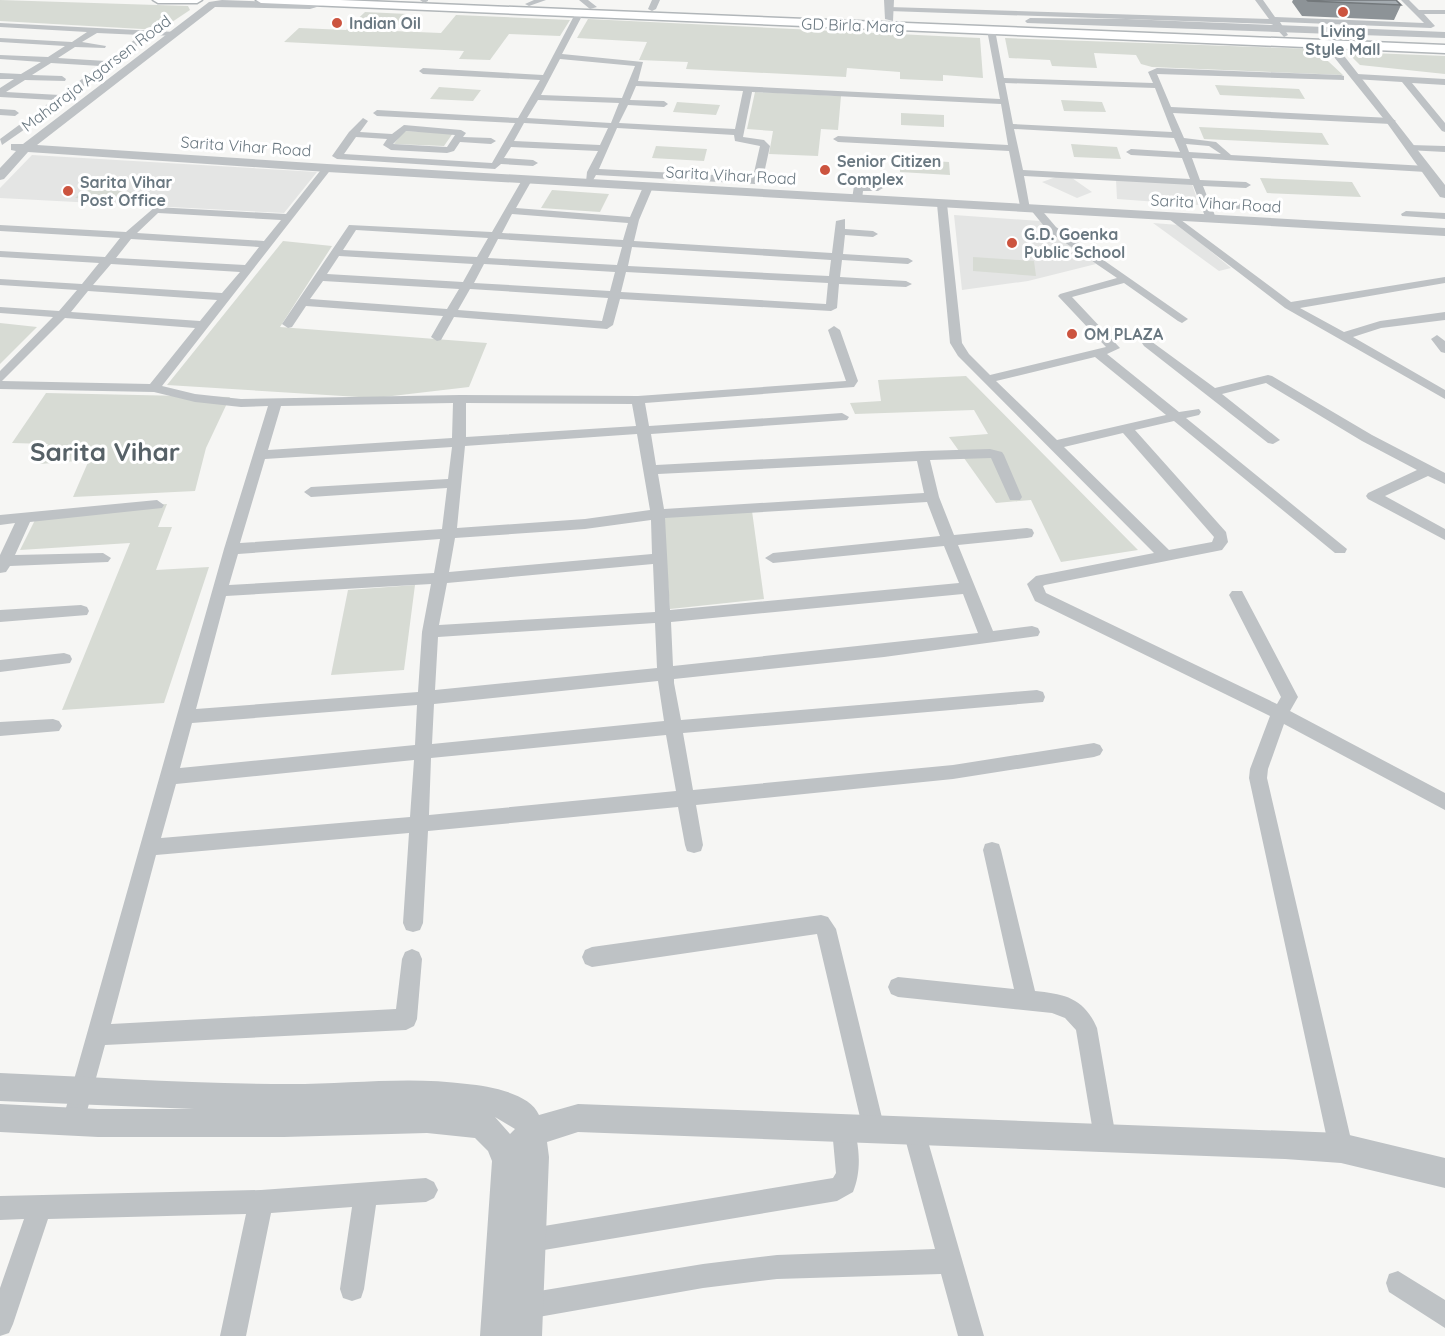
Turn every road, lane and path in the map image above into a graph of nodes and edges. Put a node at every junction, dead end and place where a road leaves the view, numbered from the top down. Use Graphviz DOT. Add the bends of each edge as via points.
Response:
graph roads {
  1 [pos="158,0"];
  2 [pos="189,0"];
  3 [pos="261,0"];
  4 [pos="407,0"];
  5 [pos="424,0"];
  6 [pos="542,0"];
  7 [pos="908,0"];
  8 [pos="1259,0"];
  9 [pos="1405,0"];
  10 [pos="325,3"];
  11 [pos="588,3"];
  12 [pos="199,4"];
  13 [pos="529,4"];
  14 [pos="654,4"];
  15 [pos="1083,6"];
  16 [pos="889,9"];
  17 [pos="909,10"];
  18 [pos="1417,12"];
  19 [pos="1445,12"];
  20 [pos="667,13"];
  21 [pos="579,14"];
  22 [pos="779,14"];
  23 [pos="1087,16"];
  24 [pos="792,22"];
  25 [pos="0,25"];
  26 [pos="1278,26"];
  27 [pos="37,27"];
  28 [pos="991,30"];
  29 [pos="94,31"];
  30 [pos="149,33"];
  31 [pos="171,34"];
  32 [pos="1445,35"];
  33 [pos="0,40"];
  34 [pos="16,41"];
  35 [pos="1445,41"];
  36 [pos="74,44"];
  37 [pos="1330,45"];
  38 [pos="102,46"];
  39 [pos="1445,49"];
  40 [pos="0,50"];
  41 [pos="558,56"];
  42 [pos="0,57"];
  43 [pos="50,60"];
  44 [pos="108,64"];
  45 [pos="129,65"];
  46 [pos="424,71"];
  47 [pos="0,76"];
  48 [pos="23,77"];
  49 [pos="1357,77"];
  50 [pos="546,78"];
  51 [pos="1341,78"];
  52 [pos="62,79"];
  53 [pos="999,80"];
  54 [pos="1405,80"];
  55 [pos="1440,82"];
  56 [pos="633,83"];
  57 [pos="1158,86"];
  58 [pos="748,88"];
  59 [pos="0,93"];
  60 [pos="1445,93"];
  61 [pos="536,97"];
  62 [pos="64,99"];
  63 [pos="624,102"];
  64 [pos="1004,102"];
  65 [pos="664,104"];
  66 [pos="1168,110"];
  67 [pos="0,112"];
  68 [pos="15,112"];
  69 [pos="377,113"];
  70 [pos="363,121"];
  71 [pos="521,121"];
  72 [pos="1391,121"];
  73 [pos="612,126"];
  74 [pos="1008,126"];
  75 [pos="1445,129"];
  76 [pos="738,132"];
  77 [pos="352,134"];
  78 [pos="394,137"];
  79 [pos="1,138"];
  80 [pos="1179,138"];
  81 [pos="457,139"];
  82 [pos="838,139"];
  83 [pos="491,141"];
  84 [pos="509,144"];
  85 [pos="20,147"];
  86 [pos="603,148"];
  87 [pos="1012,148"];
  88 [pos="1410,148"];
  89 [pos="1445,149"];
  90 [pos="1131,152"];
  91 [pos="1186,155"];
  92 [pos="1228,157"];
  93 [pos="499,161"];
  94 [pos="533,163"];
  95 [pos="0,164"];
  96 [pos="327,168"];
  97 [pos="1426,169"];
  98 [pos="1017,173"];
  99 [pos="0,176"];
  100 [pos="590,178"];
  101 [pos="527,180"];
  102 [pos="1197,182"];
  103 [pos="1246,185"];
  104 [pos="648,187"];
  105 [pos="749,187"];
  106 [pos="878,188"];
  107 [pos="1445,194"];
  108 [pos="857,199"];
  109 [pos="942,204"];
  110 [pos="1205,204"];
  111 [pos="1255,207"];
  112 [pos="1030,209"];
  113 [pos="509,211"];
  114 [pos="1406,214"];
  115 [pos="1445,216"];
  116 [pos="289,217"];
  117 [pos="1173,217"];
  118 [pos="1211,219"];
  119 [pos="634,220"];
  120 [pos="0,228"];
  121 [pos="1445,232"];
  122 [pos="873,234"];
  123 [pos="128,236"];
  124 [pos="495,236"];
  125 [pos="267,244"];
  126 [pos="628,244"];
  127 [pos="336,253"];
  128 [pos="0,254"];
  129 [pos="838,256"];
  130 [pos="108,260"];
  131 [pos="480,261"];
  132 [pos="908,261"];
  133 [pos="622,268"];
  134 [pos="248,269"];
  135 [pos="320,277"];
  136 [pos="1126,279"];
  137 [pos="836,280"];
  138 [pos="1445,280"];
  139 [pos="0,282"];
  140 [pos="906,284"];
  141 [pos="465,285"];
  142 [pos="86,287"];
  143 [pos="616,294"];
  144 [pos="226,297"];
  145 [pos="303,302"];
  146 [pos="1289,306"];
  147 [pos="0,310"];
  148 [pos="449,313"];
  149 [pos="63,314"];
  150 [pos="1445,316"];
  151 [pos="1182,319"];
  152 [pos="288,324"];
  153 [pos="204,325"];
  154 [pos="834,330"];
  155 [pos="1341,336"];
  156 [pos="437,337"];
  157 [pos="1148,343"];
  158 [pos="1097,352"];
  159 [pos="0,378"];
  160 [pos="989,379"];
  161 [pos="0,385"];
  162 [pos="154,388"];
  163 [pos="1212,393"];
  164 [pos="1445,395"];
  165 [pos="460,399"];
  166 [pos="638,400"];
  167 [pos="276,403"];
  168 [pos="1194,412"];
  169 [pos="842,417"];
  170 [pos="1175,417"];
  171 [pos="1126,428"];
  172 [pos="644,430"];
  173 [pos="1273,440"];
  174 [pos="459,442"];
  175 [pos="1054,446"];
  176 [pos="261,455"];
  177 [pos="922,455"];
  178 [pos="651,470"];
  179 [pos="1429,470"];
  180 [pos="1445,479"];
  181 [pos="455,483"];
  182 [pos="311,492"];
  183 [pos="932,497"];
  184 [pos="1015,497"];
  185 [pos="157,505"];
  186 [pos="658,514"];
  187 [pos="25,518"];
  188 [pos="0,520"];
  189 [pos="449,532"];
  190 [pos="1027,533"];
  191 [pos="1445,535"];
  192 [pos="948,541"];
  193 [pos="231,549"];
  194 [pos="1340,549"];
  195 [pos="1166,556"];
  196 [pos="103,558"];
  197 [pos="661,558"];
  198 [pos="772,558"];
  199 [pos="1,564"];
  200 [pos="439,578"];
  201 [pos="968,588"];
  202 [pos="219,591"];
  203 [pos="1237,595"];
  204 [pos="81,611"];
  205 [pos="0,616"];
  206 [pos="662,617"];
  207 [pos="430,632"];
  208 [pos="1032,632"];
  209 [pos="988,638"];
  210 [pos="64,659"];
  211 [pos="0,666"];
  212 [pos="666,672"];
  213 [pos="1037,697"];
  214 [pos="426,698"];
  215 [pos="1280,713"];
  216 [pos="184,717"];
  217 [pos="53,726"];
  218 [pos="675,727"];
  219 [pos="0,729"];
  220 [pos="1094,750"];
  221 [pos="423,752"];
  222 [pos="167,777"];
  223 [pos="686,797"];
  224 [pos="1445,802"];
  225 [pos="419,824"];
  226 [pos="693,845"];
  227 [pos="147,847"];
  228 [pos="993,850"];
  229 [pos="413,923"];
  230 [pos="592,957"];
  231 [pos="412,959"];
  232 [pos="898,987"];
  233 [pos="1027,1001"];
  234 [pos="98,1035"];
  235 [pos="0,1087"];
  236 [pos="82,1092"];
  237 [pos="0,1118"];
  238 [pos="85,1123"];
  239 [pos="843,1129"];
  240 [pos="874,1130"];
  241 [pos="914,1131"];
  242 [pos="531,1132"];
  243 [pos="1105,1138"];
  244 [pos="1341,1148"];
  245 [pos="507,1160"];
  246 [pos="1445,1173"];
  247 [pos="426,1190"];
  248 [pos="366,1196"];
  249 [pos="261,1202"];
  250 [pos="40,1207"];
  251 [pos="0,1208"];
  252 [pos="532,1240"];
  253 [pos="950,1261"];
  254 [pos="1398,1283"];
  255 [pos="352,1289"];
  256 [pos="1445,1315"];
  257 [pos="526,1321"];
  258 [pos="0,1324"];
  259 [pos="233,1336"];
  260 [pos="496,1336"];
  261 [pos="971,1336"];
  1 -- 2 [label="main road"];
  2 -- 12 [label="main road"];
  3 -- 10 [label="main road, GD Birla Marg"];
  4 -- 5 [label="main road, GD Birla Marg"];
  5 -- 13 [label="main road, GD Birla Marg"];
  6 -- 13 [label="street"];
  7 -- 17 [label="street"];
  8 -- 26 [label="street"];
  9 -- 18 [label="street"];
  10 -- 21 [label="main road, GD Birla Marg"];
  10 -- 31 [label="street, Maharaja Agarsen Road" via="216,3"];
  11 -- 13 [label="main road, GD Birla Marg"];
  11 -- 14 [label="main road, GD Birla Marg"];
  12 -- 31 [label="street, Maharaja Agarsen Road"];
  14 -- 20 [label="main road, GD Birla Marg"];
  15 -- 23 [label="street"];
  16 -- 17 [label="street"];
  16 -- 22 [label="main road, GD Birla Marg"];
  16 -- 26 [label="main road, GD Birla Marg" via="1030,21"];
  17 -- 23 [label="street"];
  18 -- 19 [label="street"];
  18 -- 26 [label="street" via="1431,26"];
  20 -- 21 [label="main road, GD Birla Marg"];
  20 -- 22 [label="main road, GD Birla Marg"];
  20 -- 24 [label="main road, GD Birla Marg"];
  21 -- 41 [label="street"];
  22 -- 24 [label="main road" via="731,16"];
  23 -- 26 [label="street"];
  24 -- 28 [label="main road, GD Birla Marg"];
  25 -- 27 [label="street"];
  26 -- 32 [label="street"];
  26 -- 35 [label="main road, GD Birla Marg"];
  27 -- 29 [label="street"];
  27 -- 34 [label="street"];
  28 -- 37 [label="main road, GD Birla Marg"];
  28 -- 53 [label="street"];
  29 -- 30 [label="street"];
  29 -- 36 [label="street"];
  30 -- 31 [label="street"];
  30 -- 44 [label="street"];
  31 -- 45 [label="street, Maharaja Agarsen Road"];
  33 -- 34 [label="street"];
  34 -- 36 [label="street"];
  34 -- 40 [label="street"];
  36 -- 38 [label="street"];
  36 -- 43 [label="street"];
  37 -- 39 [label="main road, GD Birla Marg"];
  37 -- 49 [label="street"];
  41 -- 50 [label="street"];
  41 -- 56 [label="street" via="638,63"];
  42 -- 43 [label="street"];
  43 -- 44 [label="street"];
  43 -- 48 [label="street"];
  44 -- 45 [label="street"];
  44 -- 62 [label="street"];
  45 -- 85 [label="street, Maharaja Agarsen Road"];
  46 -- 50 [label="street"];
  47 -- 48 [label="street"];
  48 -- 52 [label="street"];
  48 -- 59 [label="street"];
  49 -- 54 [label="street"];
  49 -- 72 [label="street"];
  50 -- 61 [label="street"];
  51 -- 57 [label="street" via="1154,71"];
  53 -- 57 [label="street"];
  53 -- 64 [label="street"];
  54 -- 55 [label="street"];
  54 -- 75 [label="street"];
  55 -- 60 [label="street"];
  56 -- 58 [label="street"];
  56 -- 63 [label="street"];
  57 -- 66 [label="street"];
  58 -- 64 [label="street"];
  58 -- 76 [label="street"];
  59 -- 62 [label="street"];
  61 -- 63 [label="street"];
  61 -- 71 [label="street"];
  62 -- 79 [label="street"];
  63 -- 65 [label="street"];
  63 -- 73 [label="street"];
  64 -- 74 [label="street"];
  66 -- 72 [label="street"];
  66 -- 80 [label="street"];
  67 -- 68 [label="street"];
  69 -- 71 [label="street"];
  70 -- 77 [label="street"];
  71 -- 73 [label="street"];
  71 -- 84 [label="street"];
  72 -- 88 [label="street"];
  73 -- 76 [label="street"];
  73 -- 86 [label="street"];
  74 -- 80 [label="street"];
  74 -- 87 [label="street"];
  76 -- 105 [label="street" via="738,139 765,146 758,178"];
  77 -- 78 [label="street"];
  77 -- 93 [label="street" via="336,155 489,166"];
  78 -- 81 [label="street" via="407,128 460,132"];
  78 -- 81 [label="street" via="388,145 391,147 447,150"];
  80 -- 91 [label="street"];
  80 -- 92 [label="street" via="1214,144"];
  81 -- 83 [label="street"];
  82 -- 87 [label="street"];
  84 -- 86 [label="street"];
  84 -- 93 [label="street"];
  85 -- 95 [label="street, Maharaja Agarsen Road"];
  85 -- 96 [label="street, Sarita Vihar Road"];
  85 -- 99 [label="street, Maharaja Agarsen Road"];
  86 -- 100 [label="street"];
  87 -- 98 [label="street"];
  88 -- 89 [label="street"];
  88 -- 97 [label="street"];
  90 -- 91 [label="street"];
  91 -- 92 [label="street"];
  91 -- 102 [label="street"];
  92 -- 97 [label="street"];
  93 -- 94 [label="street"];
  96 -- 101 [label="street, Sarita Vihar Road"];
  96 -- 116 [label="street"];
  97 -- 107 [label="street"];
  98 -- 102 [label="street"];
  98 -- 112 [label="street"];
  100 -- 101 [label="street, Sarita Vihar Road"];
  100 -- 104 [label="street, Sarita Vihar Road"];
  100 -- 105 [label="street"];
  101 -- 113 [label="street"];
  102 -- 103 [label="street"];
  102 -- 110 [label="street"];
  104 -- 105 [label="street, Sarita Vihar Road"];
  104 -- 119 [label="street"];
  105 -- 108 [label="street, Sarita Vihar Road"];
  106 -- 108 [label="street" via="858,188"];
  108 -- 109 [label="street, Sarita Vihar Road"];
  109 -- 112 [label="street, Sarita Vihar Road"];
  109 -- 160 [label="street" via="957,343 964,356"];
  110 -- 111 [label="street"];
  110 -- 118 [label="street"];
  112 -- 117 [label="street, Sarita Vihar Road"];
  112 -- 136 [label="street"];
  113 -- 119 [label="street"];
  113 -- 124 [label="street"];
  114 -- 115 [label="street"];
  116 -- 123 [label="street" via="155,210"];
  116 -- 125 [label="street"];
  117 -- 118 [label="street, Sarita Vihar Road"];
  117 -- 146 [label="street"];
  118 -- 121 [label="street, Sarita Vihar Road"];
  119 -- 126 [label="street"];
  120 -- 123 [label="street"];
  122 -- 129 [label="street" via="841,227"];
  123 -- 125 [label="street"];
  123 -- 130 [label="street"];
  124 -- 126 [label="street"];
  124 -- 127 [label="street" via="353,227"];
  124 -- 131 [label="street"];
  125 -- 134 [label="street"];
  126 -- 129 [label="street"];
  126 -- 133 [label="street"];
  127 -- 131 [label="street"];
  127 -- 135 [label="street"];
  128 -- 130 [label="street"];
  129 -- 132 [label="street"];
  129 -- 137 [label="street"];
  130 -- 134 [label="street"];
  130 -- 142 [label="street"];
  131 -- 133 [label="street"];
  131 -- 141 [label="street"];
  133 -- 137 [label="street"];
  133 -- 143 [label="street"];
  134 -- 144 [label="street"];
  135 -- 141 [label="street"];
  135 -- 145 [label="street"];
  136 -- 151 [label="street"];
  136 -- 158 [label="street" via="1064,296 1114,348"];
  137 -- 140 [label="street"];
  137 -- 143 [label="street" via="831,308"];
  138 -- 146 [label="street"];
  139 -- 142 [label="street"];
  141 -- 143 [label="street"];
  141 -- 148 [label="street"];
  142 -- 144 [label="street"];
  142 -- 149 [label="street"];
  143 -- 148 [label="street" via="607,325"];
  144 -- 153 [label="street"];
  145 -- 148 [label="street"];
  145 -- 152 [label="street"];
  146 -- 155 [label="street"];
  147 -- 149 [label="street"];
  148 -- 156 [label="street"];
  149 -- 153 [label="street"];
  149 -- 159 [label="street"];
  150 -- 155 [label="street" via="1380,325"];
  153 -- 162 [label="street"];
  154 -- 166 [label="street" via="850,384"];
  155 -- 164 [label="street"];
  157 -- 163 [label="street"];
  158 -- 160 [label="street"];
  158 -- 170 [label="street"];
  160 -- 175 [label="street"];
  161 -- 162 [label="street"];
  162 -- 167 [label="street" via="241,404"];
  163 -- 173 [label="street"];
  163 -- 179 [label="street" via="1268,379"];
  165 -- 166 [label="street"];
  165 -- 167 [label="street"];
  165 -- 174 [label="street"];
  166 -- 172 [label="street"];
  167 -- 176 [label="street"];
  168 -- 170 [label="street"];
  169 -- 172 [label="street"];
  170 -- 171 [label="street"];
  170 -- 194 [label="street"];
  171 -- 175 [label="street"];
  171 -- 195 [label="street" via="1221,536 1217,546"];
  172 -- 174 [label="street"];
  172 -- 178 [label="street"];
  174 -- 176 [label="street"];
  174 -- 181 [label="street"];
  175 -- 195 [label="street"];
  176 -- 193 [label="street"];
  177 -- 178 [label="street"];
  177 -- 183 [label="street"];
  177 -- 184 [label="street" via="995,453"];
  178 -- 186 [label="street"];
  179 -- 180 [label="street"];
  179 -- 191 [label="street" via="1373,496"];
  181 -- 182 [label="street"];
  181 -- 189 [label="street"];
  183 -- 186 [label="street"];
  183 -- 192 [label="street"];
  185 -- 187 [label="street"];
  186 -- 189 [label="street" via="585,524"];
  186 -- 197 [label="street"];
  187 -- 188 [label="street"];
  187 -- 199 [label="street"];
  189 -- 193 [label="street"];
  189 -- 200 [label="street"];
  190 -- 192 [label="street"];
  192 -- 198 [label="street"];
  192 -- 201 [label="street"];
  193 -- 202 [label="street"];
  195 -- 215 [label="street" via="1041,580 1035,584 1036,589 1046,601"];
  196 -- 199 [label="street"];
  197 -- 200 [label="street"];
  197 -- 206 [label="street"];
  200 -- 202 [label="street"];
  200 -- 207 [label="street"];
  201 -- 206 [label="street"];
  201 -- 209 [label="street"];
  202 -- 216 [label="street"];
  203 -- 215 [label="street" via="1290,697"];
  204 -- 205 [label="street"];
  206 -- 207 [label="street"];
  206 -- 212 [label="street"];
  207 -- 214 [label="street"];
  208 -- 209 [label="street"];
  209 -- 212 [label="street"];
  210 -- 211 [label="street"];
  212 -- 214 [label="street"];
  212 -- 218 [label="street"];
  213 -- 218 [label="street"];
  214 -- 216 [label="street"];
  214 -- 221 [label="street"];
  215 -- 224 [label="street"];
  215 -- 244 [label="street" via="1258,778"];
  216 -- 222 [label="street"];
  217 -- 219 [label="street"];
  218 -- 221 [label="street"];
  218 -- 223 [label="street"];
  220 -- 223 [label="street" via="953,772"];
  221 -- 222 [label="street"];
  221 -- 225 [label="street"];
  222 -- 227 [label="street"];
  223 -- 225 [label="street"];
  223 -- 226 [label="street"];
  225 -- 227 [label="street"];
  225 -- 229 [label="street"];
  227 -- 234 [label="street"];
  228 -- 233 [label="street"];
  230 -- 240 [label="street" via="821,924 826,929"];
  231 -- 234 [label="street" via="406,1019"];
  232 -- 233 [label="street"];
  233 -- 243 [label="street" via="1067,1007 1078,1014 1086,1028"];
  234 -- 236 [label="street"];
  235 -- 236 [label="street"];
  236 -- 238 [label="street"];
  236 -- 242 [label="street" via="467,1098 511,1108 527,1120"];
  237 -- 238 [label="street"];
  238 -- 245 [label="street" via="458,1121 482,1125 498,1141"];
  239 -- 240 [label="street"];
  239 -- 242 [label="street" via="578,1118"];
  239 -- 252 [label="street" via="848,1173 845,1184 837,1189"];
  240 -- 241 [label="street"];
  241 -- 243 [label="street"];
  241 -- 253 [label="street"];
  242 -- 245 [label="street"];
  242 -- 252 [label="street"];
  243 -- 244 [label="street"];
  244 -- 246 [label="street"];
  245 -- 260 [label="street"];
  247 -- 248 [label="street"];
  248 -- 249 [label="street"];
  248 -- 255 [label="street"];
  249 -- 250 [label="street"];
  249 -- 259 [label="street"];
  250 -- 251 [label="street"];
  250 -- 258 [label="street"];
  252 -- 257 [label="street"];
  253 -- 257 [label="street" via="777,1267 703,1276"];
  253 -- 261 [label="street"];
  254 -- 256 [label="street"];
}
